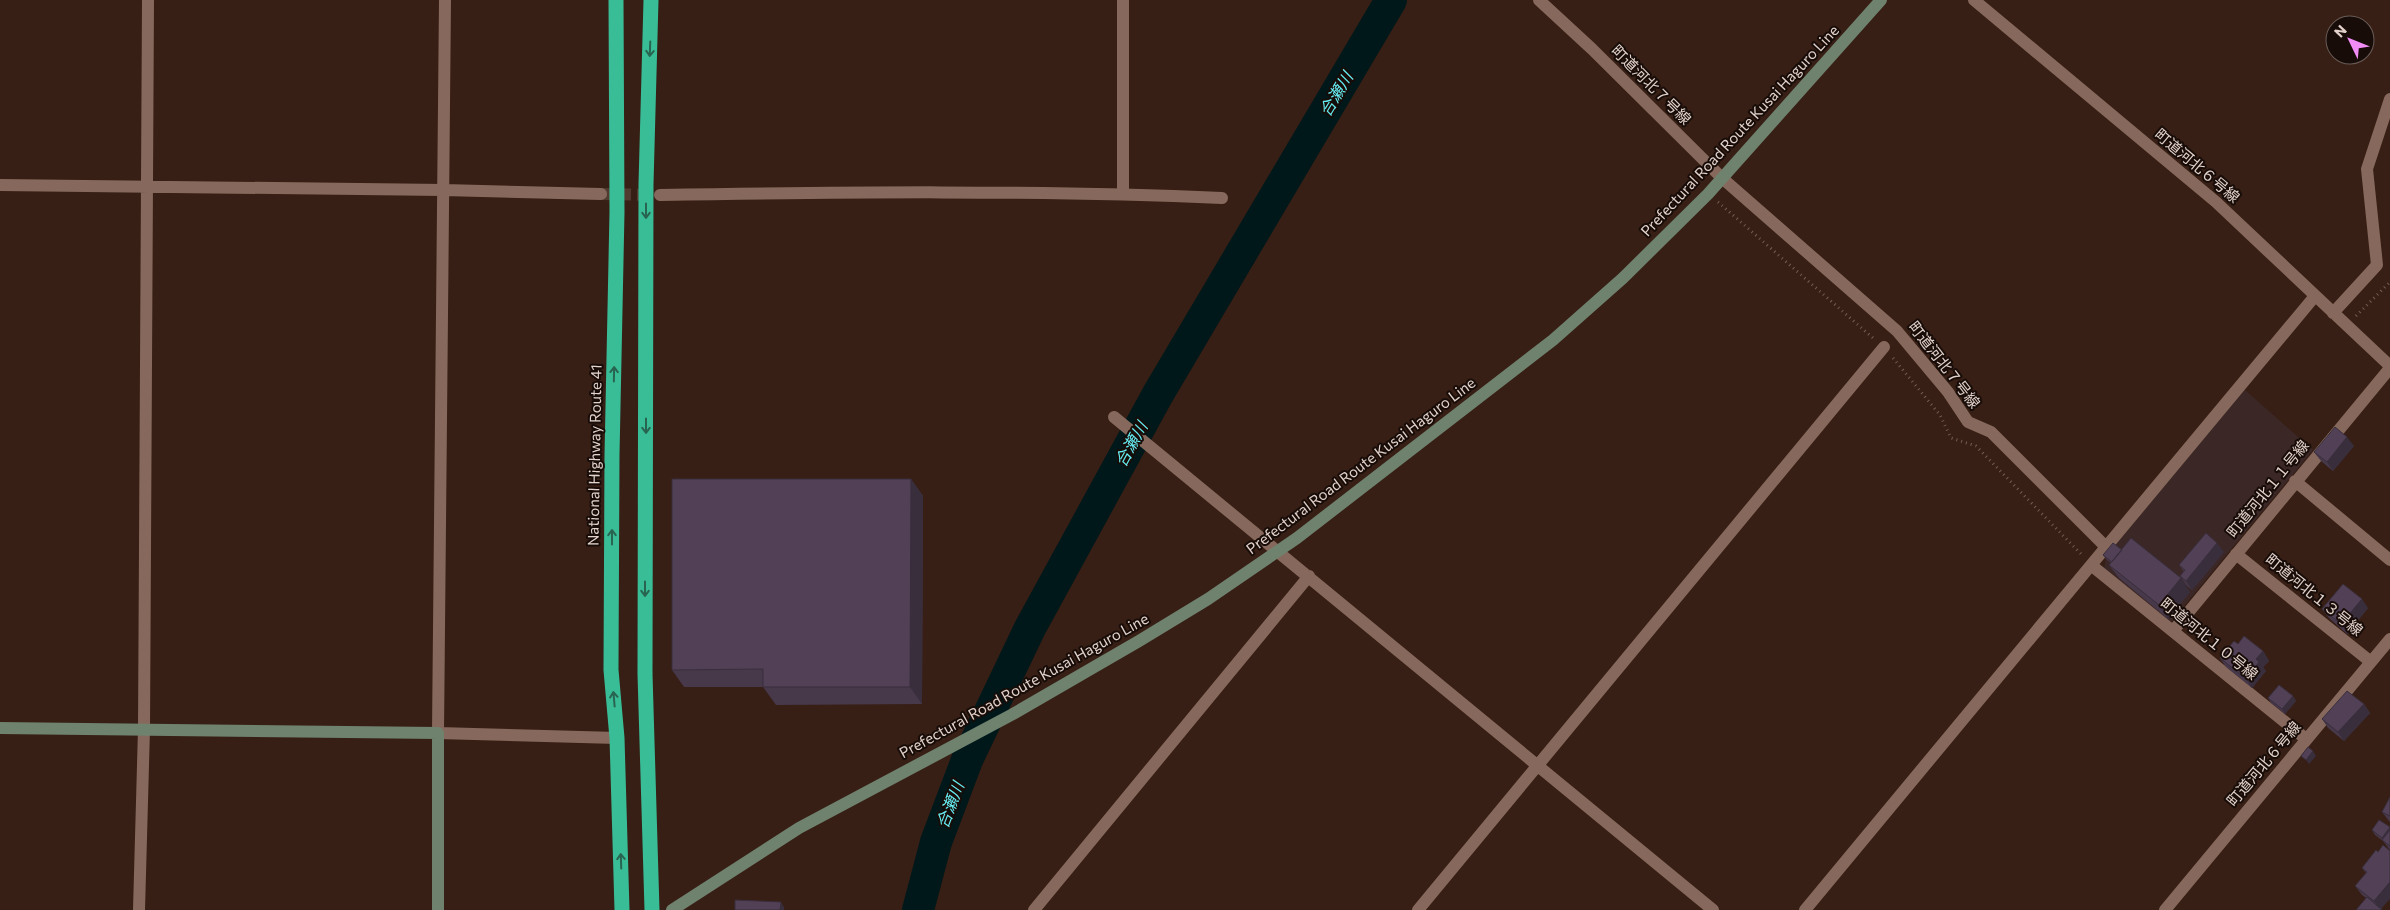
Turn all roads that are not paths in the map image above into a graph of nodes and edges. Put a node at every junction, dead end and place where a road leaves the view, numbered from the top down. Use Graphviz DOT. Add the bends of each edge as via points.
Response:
graph roads {
  1 [pos="148,0"];
  2 [pos="445,0"];
  3 [pos="616,0"];
  4 [pos="651,0"];
  5 [pos="1123,0"];
  6 [pos="1539,0"];
  7 [pos="1882,0"];
  8 [pos="1974,0"];
  9 [pos="2390,99"];
  10 [pos="1722,178"];
  11 [pos="0,185"];
  12 [pos="146,187"];
  13 [pos="444,190"];
  14 [pos="601,194"];
  15 [pos="1123,194"];
  16 [pos="660,195"];
  17 [pos="1222,198"];
  18 [pos="2315,296"];
  19 [pos="2333,313"];
  20 [pos="1884,347"];
  21 [pos="2390,367"];
  22 [pos="1114,417"];
  23 [pos="2295,481"];
  24 [pos="2106,547"];
  25 [pos="1278,551"];
  26 [pos="2236,554"];
  27 [pos="2390,560"];
  28 [pos="2091,565"];
  29 [pos="1309,576"];
  30 [pos="2172,631"];
  31 [pos="2389,642"];
  32 [pos="2371,662"];
  33 [pos="0,728"];
  34 [pos="144,729"];
  35 [pos="438,733"];
  36 [pos="617,738"];
  37 [pos="2306,739"];
  38 [pos="1539,766"];
  39 [pos="139,910"];
  40 [pos="438,910"];
  41 [pos="622,910"];
  42 [pos="652,910"];
  43 [pos="672,910"];
  44 [pos="1034,910"];
  45 [pos="1418,910"];
  46 [pos="1713,910"];
  47 [pos="1805,910"];
  48 [pos="2165,910"];
  1 -- 12 [label="street"];
  2 -- 13 [label="street"];
  36 -- 3 [label="highway, National Highway Route 41, one-way" via="611,670 617,212"];
  4 -- 42 [label="highway, one-way" via="646,194 645,674"];
  5 -- 15 [label="street"];
  6 -- 10 [label="street, 町道河北７号線"];
  7 -- 10 [label="main road, Prefectural Road Route Kusai Haguro Line"];
  8 -- 18 [label="street, 町道河北６号線" via="2216,202"];
  9 -- 19 [label="street" via="2367,169 2377,265"];
  10 -- 24 [label="street, 町道河北７号線" via="1897,331 1948,392 1968,422 1991,432"];
  10 -- 25 [label="main road, Prefectural Road Route Kusai Haguro Line" via="1623,278 1553,340"];
  11 -- 12 [label="street"];
  12 -- 13 [label="street"];
  12 -- 34 [label="street"];
  13 -- 14 [label="street"];
  13 -- 35 [label="street"];
  15 -- 16 [label="street"];
  15 -- 17 [label="street"];
  18 -- 19 [label="street, 町道河北６号線"];
  18 -- 24 [label="street"];
  19 -- 21 [label="street, 町道河北６号線"];
  20 -- 38 [label="street"];
  21 -- 23 [label="street, 町道河北１１号線"];
  22 -- 25 [label="street"];
  23 -- 26 [label="street, 町道河北１１号線"];
  23 -- 27 [label="street"];
  24 -- 28 [label="street"];
  25 -- 29 [label="street"];
  25 -- 43 [label="main road, Prefectural Road Route Kusai Haguro Line" via="1208,599 1013,714 799,828"];
  26 -- 30 [label="street, 町道河北１１号線"];
  26 -- 32 [label="street, 町道河北１３号線"];
  28 -- 30 [label="street, 町道河北１０号線"];
  28 -- 47 [label="street"];
  29 -- 38 [label="street"];
  29 -- 44 [label="street"];
  30 -- 37 [label="street, 町道河北１０号線"];
  31 -- 32 [label="street, 町道河北６号線"];
  32 -- 37 [label="street, 町道河北６号線"];
  33 -- 34 [label="main road"];
  34 -- 35 [label="main road"];
  34 -- 39 [label="street"];
  35 -- 36 [label="street"];
  35 -- 40 [label="main road"];
  41 -- 36 [label="highway, National Highway Route 41, one-way"];
  37 -- 48 [label="street, 町道河北６号線"];
  38 -- 45 [label="street"];
  38 -- 46 [label="street"];
}
